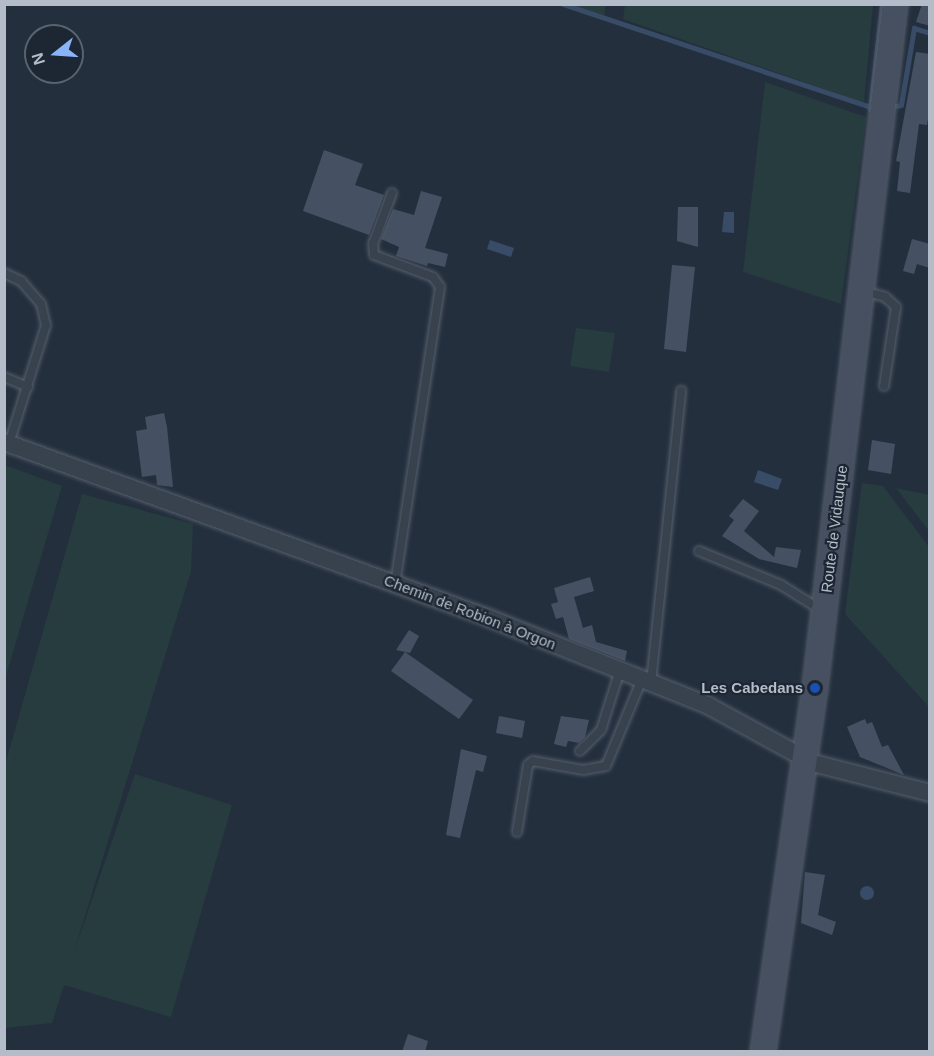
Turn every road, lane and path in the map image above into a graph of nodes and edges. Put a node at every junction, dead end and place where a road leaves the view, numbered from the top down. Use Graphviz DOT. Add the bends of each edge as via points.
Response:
graph roads {
  1 [pos="895,4"];
  2 [pos="392,193"];
  3 [pos="4,273"];
  4 [pos="862,291"];
  5 [pos="4,377"];
  6 [pos="884,386"];
  7 [pos="28,387"];
  8 [pos="681,391"];
  9 [pos="7,443"];
  10 [pos="699,551"];
  11 [pos="395,583"];
  12 [pos="824,612"];
  13 [pos="620,670"];
  14 [pos="646,681"];
  15 [pos="580,751"];
  16 [pos="803,755"];
  17 [pos="930,793"];
  18 [pos="518,832"];
  19 [pos="763,1052"];
  1 -- 4 [label="street, Route de Vidauque"];
  2 -- 11 [label="lane" via="373,244 374,255 433,277 440,287"];
  3 -- 7 [label="lane" via="21,281 41,304 46,325"];
  4 -- 6 [label="lane" via="885,297 896,307"];
  4 -- 12 [label="street, Route de Vidauque"];
  5 -- 7 [label="lane"];
  7 -- 9 [label="lane"];
  8 -- 14 [label="lane"];
  9 -- 11 [label="street, Chemin de Robion à Orgon"];
  10 -- 12 [label="lane" via="781,585"];
  11 -- 13 [label="street, Chemin de Robion à Orgon"];
  12 -- 16 [label="street, Route de Vidauque"];
  13 -- 14 [label="street, Chemin de Robion à Orgon"];
  13 -- 15 [label="lane" via="601,730"];
  14 -- 16 [label="street, Chemin de Robion à Orgon" via="706,705"];
  14 -- 18 [label="lane" via="606,766 583,770 533,761 528,765"];
  16 -- 17 [label="street, Chemin de Robion à Orgon"];
  16 -- 19 [label="street, Route de Vidauque"];
}
